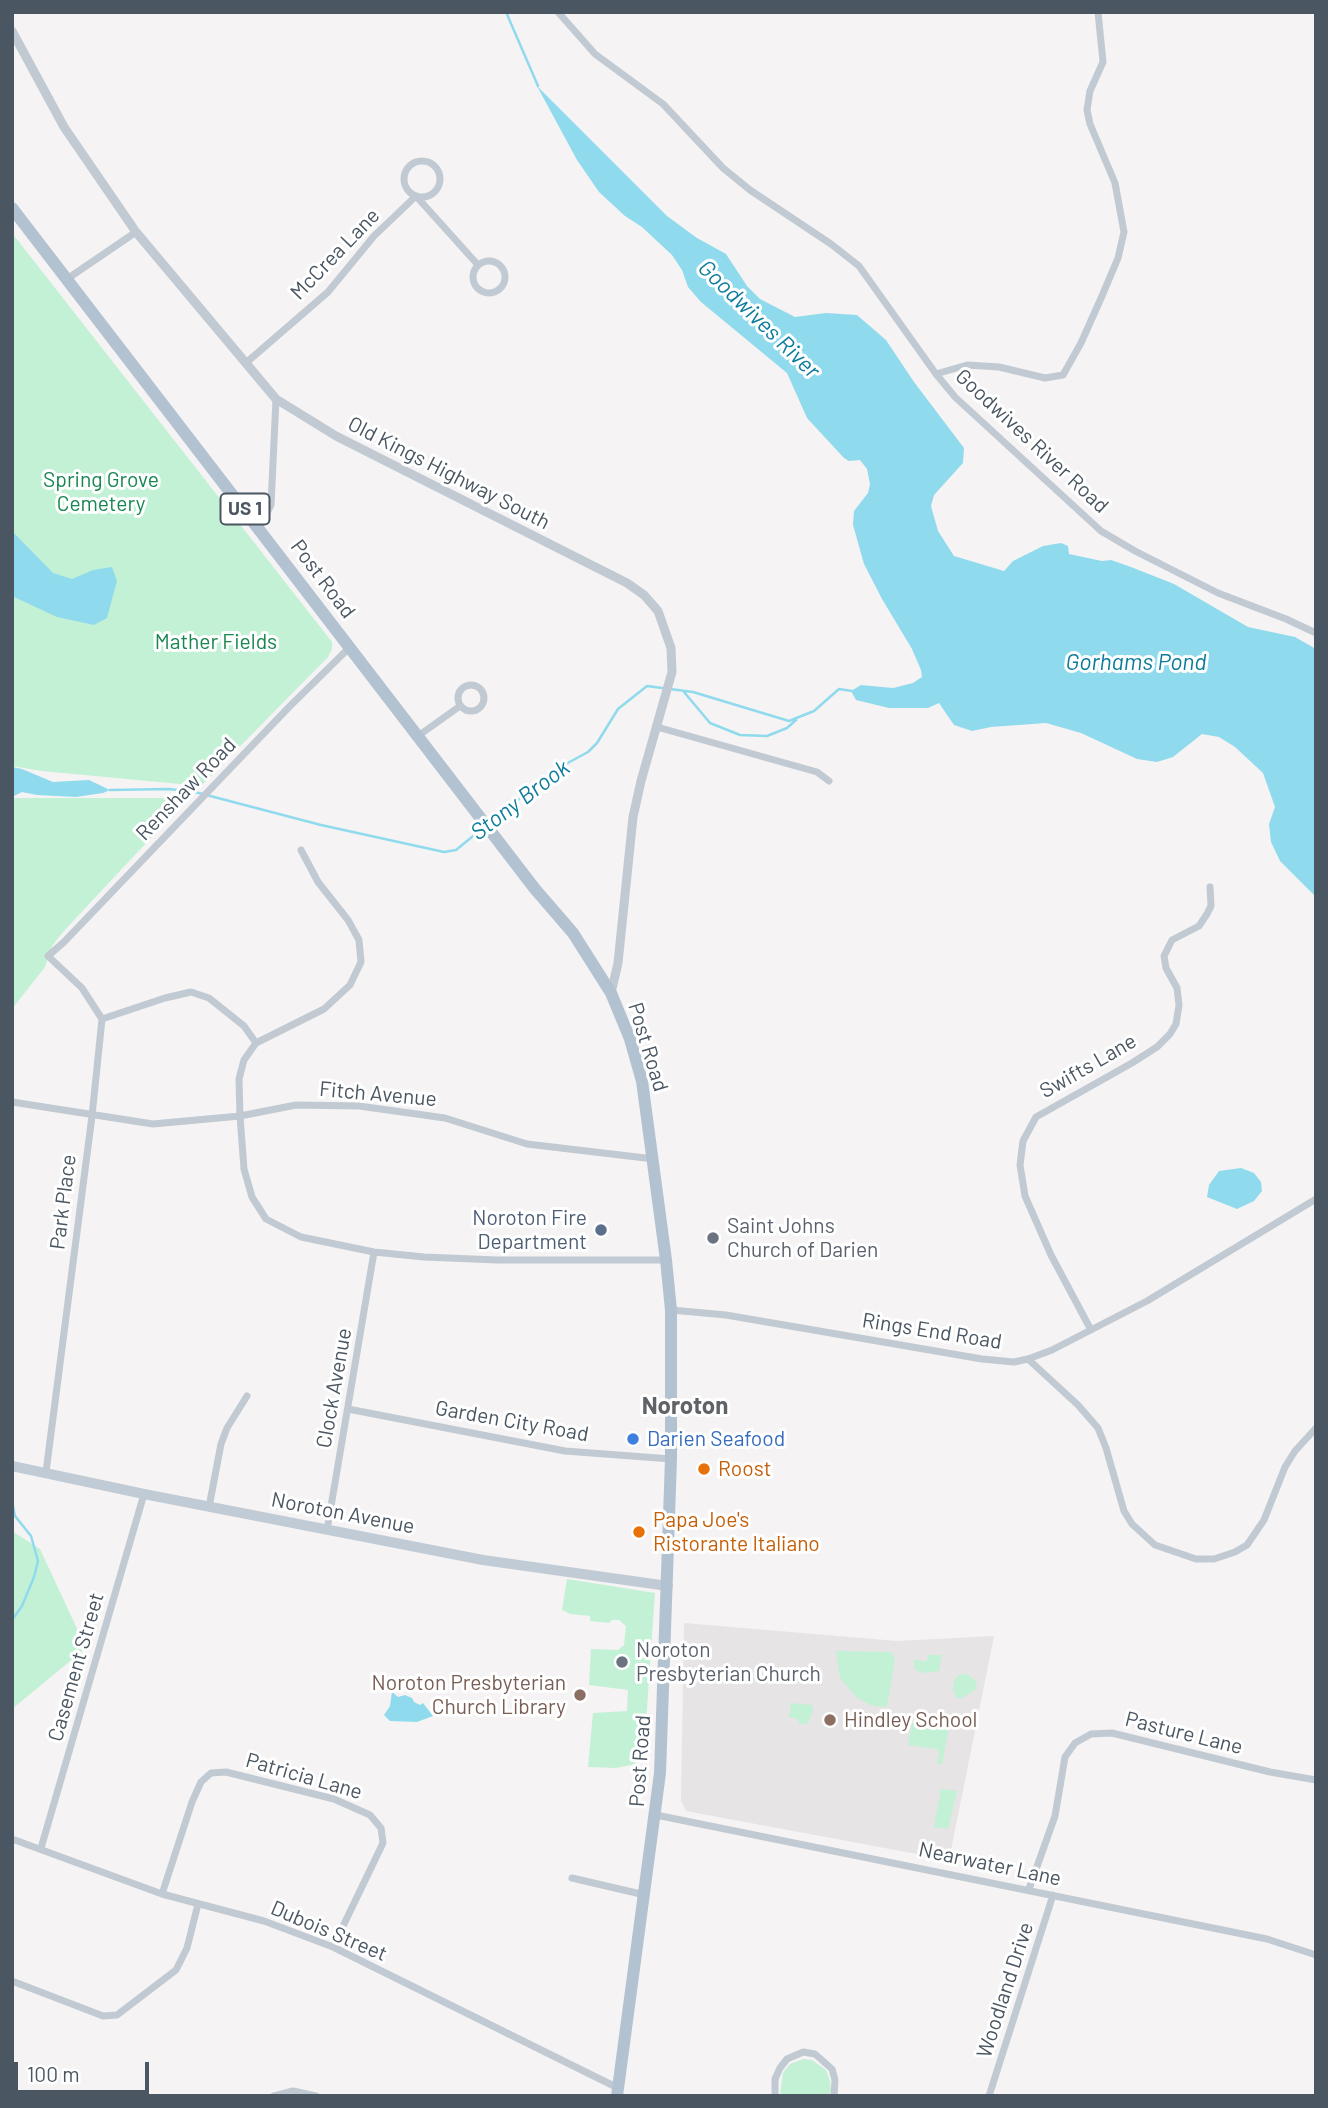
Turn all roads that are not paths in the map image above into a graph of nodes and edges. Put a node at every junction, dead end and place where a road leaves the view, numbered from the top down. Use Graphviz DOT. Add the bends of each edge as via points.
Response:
graph roads {
  1 [pos="558,12"];
  2 [pos="1098,12"];
  3 [pos="12,31"];
  4 [pos="416,196"];
  5 [pos="12,208"];
  6 [pos="136,232"];
  7 [pos="478,265"];
  8 [pos="67,279"];
  9 [pos="247,362"];
  10 [pos="936,374"];
  11 [pos="276,399"];
  12 [pos="259,528"];
  13 [pos="1316,633"];
  14 [pos="350,648"];
  15 [pos="460,706"];
  16 [pos="657,727"];
  17 [pos="418,736"];
  18 [pos="829,781"];
  19 [pos="302,850"];
  20 [pos="1210,887"];
  21 [pos="611,993"];
  22 [pos="102,1019"];
  23 [pos="256,1043"];
  24 [pos="12,1102"];
  25 [pos="92,1116"];
  26 [pos="240,1116"];
  27 [pos="654,1159"];
  28 [pos="1316,1199"];
  29 [pos="374,1252"];
  30 [pos="666,1260"];
  31 [pos="671,1310"];
  32 [pos="1090,1330"];
  33 [pos="1028,1359"];
  34 [pos="247,1396"];
  35 [pos="348,1409"];
  36 [pos="1316,1428"];
  37 [pos="671,1459"];
  38 [pos="12,1465"];
  39 [pos="46,1472"];
  40 [pos="144,1494"];
  41 [pos="209,1507"];
  42 [pos="327,1530"];
  43 [pos="668,1586"];
  44 [pos="1316,1780"];
  45 [pos="656,1815"];
  46 [pos="12,1839"];
  47 [pos="41,1849"];
  48 [pos="572,1878"];
  49 [pos="1030,1889"];
  50 [pos="162,1894"];
  51 [pos="645,1895"];
  52 [pos="1053,1895"];
  53 [pos="198,1904"];
  54 [pos="333,1947"];
  55 [pos="1316,1955"];
  56 [pos="12,1981"];
  57 [pos="618,2092"];
  58 [pos="274,2096"];
  59 [pos="316,2096"];
  60 [pos="775,2096"];
  61 [pos="834,2096"];
  62 [pos="989,2096"];
  1 -- 10 [label="street, Goodwives River Road" via="595,54 663,104 750,191 859,266"];
  2 -- 10 [label="street" via="1103,62 1087,110 1115,183 1124,232 1102,296 1063,375 1045,378 967,365"];
  3 -- 6 [label="street, Old Kings Highway South" via="64,127"];
  4 -- 4 [label="street, McCrea Lane" via="430,196 440,183 439,171 429,161 415,162 405,172 405,186"];
  4 -- 7 [label="street, McCrea Lane"];
  4 -- 9 [label="street, McCrea Lane" via="374,236 328,292"];
  5 -- 8 [label="main road, Post Road / US 1"];
  6 -- 8 [label="street"];
  6 -- 9 [label="street, Old Kings Highway South"];
  7 -- 7 [label="street, McCrea Lane" via="473,276 477,288 489,293 500,288 505,277 501,265 489,260"];
  8 -- 12 [label="main road, Post Road / US 1"];
  9 -- 11 [label="street, Old Kings Highway South"];
  10 -- 13 [label="street, Goodwives River Road" via="969,411 1108,536 1218,593"];
  11 -- 12 [label="street" via="271,505"];
  11 -- 16 [label="street, Old Kings Highway South" via="336,436 636,589 663,622 672,658"];
  12 -- 14 [label="main road, Post Road / US 1"];
  14 -- 17 [label="main road, Post Road / US 1"];
  14 -- 22 [label="street, Renshaw Road" via="48,956 82,988"];
  15 -- 17 [label="street"];
  16 -- 18 [label="street" via="817,772"];
  16 -- 21 [label="street, Old Kings Highway South" via="633,817"];
  17 -- 21 [label="main road, Post Road / US 1" via="573,933"];
  19 -- 23 [label="street" via="318,882 359,940 361,962 350,985 324,1009"];
  20 -- 32 [label="street, Swifts Lane" via="1212,906 1207,915 1199,926 1172,940 1164,956 1179,1005 1170,1034 1132,1063 1036,1117 1023,1141 1020,1165 1025,1196"];
  21 -- 27 [label="main road, Post Road / US 1" via="642,1081"];
  22 -- 23 [label="street" via="191,992 209,998 244,1026"];
  22 -- 25 [label="street, Park Place"];
  23 -- 26 [label="street" via="244,1060 239,1079"];
  24 -- 25 [label="street, Fitch Avenue"];
  25 -- 26 [label="street, Fitch Avenue" via="153,1124"];
  25 -- 39 [label="street, Park Place"];
  26 -- 27 [label="street, Fitch Avenue" via="296,1105 359,1106 445,1118 527,1144"];
  26 -- 29 [label="street" via="244,1169 252,1198 266,1219 301,1237"];
  27 -- 30 [label="main road, Post Road / US 1"];
  28 -- 32 [label="street, Rings End Road"];
  29 -- 30 [label="street" via="497,1260"];
  29 -- 35 [label="street, Clock Avenue"];
  30 -- 31 [label="main road, Post Road / US 1"];
  31 -- 33 [label="street, Rings End Road" via="726,1315 1000,1362"];
  31 -- 37 [label="main road, Post Road / US 1"];
  32 -- 33 [label="street, Rings End Road"];
  33 -- 36 [label="street" via="1097,1428 1132,1524 1155,1545 1196,1559 1235,1552 1252,1539 1265,1520 1285,1466"];
  34 -- 41 [label="street" via="221,1444"];
  35 -- 37 [label="street, Garden City Road" via="565,1451"];
  35 -- 42 [label="street, Clock Avenue"];
  37 -- 43 [label="main road, Post Road / US 1"];
  38 -- 39 [label="main road, Noroton Avenue"];
  39 -- 40 [label="main road, Noroton Avenue"];
  40 -- 41 [label="main road, Noroton Avenue"];
  40 -- 47 [label="street, Casement Street"];
  41 -- 42 [label="main road, Noroton Avenue"];
  42 -- 43 [label="main road, Noroton Avenue" via="483,1560"];
  43 -- 45 [label="main road, Post Road / US 1"];
  44 -- 49 [label="street, Pasture Lane" via="1112,1733 1091,1734 1075,1743 1065,1757 1055,1816"];
  45 -- 49 [label="street, Nearwater Lane"];
  45 -- 51 [label="main road, Post Road / US 1"];
  46 -- 47 [label="street, Dubois Street"];
  47 -- 50 [label="street, Dubois Street"];
  48 -- 51 [label="street"];
  49 -- 52 [label="street, Nearwater Lane"];
  50 -- 53 [label="street, Dubois Street"];
  50 -- 54 [label="street, Patricia Lane" via="192,1802 211,1773 226,1772 334,1799 370,1815 382,1828 383,1843"];
  51 -- 57 [label="main road, Post Road / US 1"];
  52 -- 55 [label="street, Nearwater Lane" via="1267,1939"];
  52 -- 62 [label="street, Woodland Drive"];
  53 -- 54 [label="street, Dubois Street" via="274,1924"];
  53 -- 56 [label="street" via="176,1970 117,2014 103,2016"];
  54 -- 57 [label="street, Dubois Street"];
  58 -- 59 [label="street" via="293,2091"];
  60 -- 61 [label="street" via="780,2068 803,2052 815,2054 832,2069"];
}
